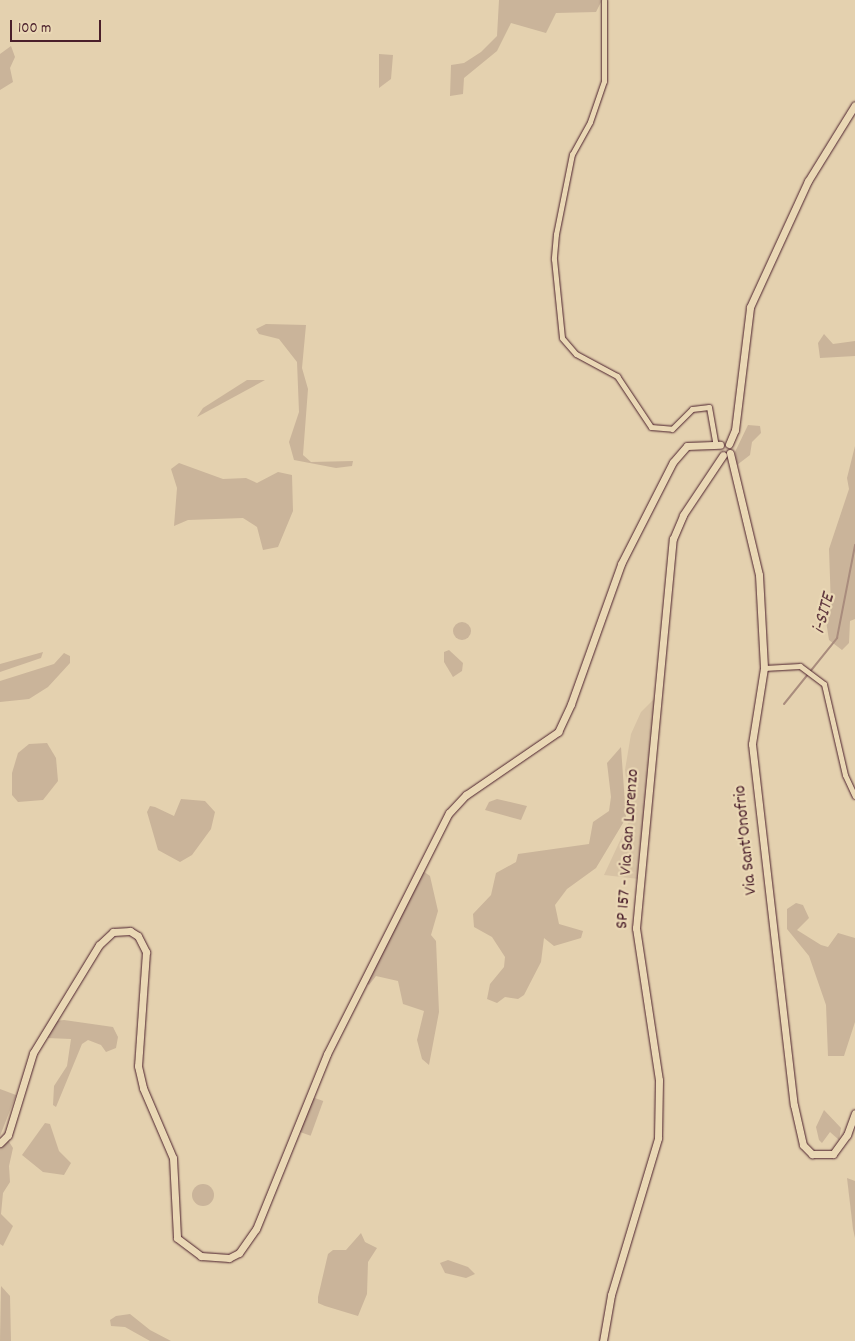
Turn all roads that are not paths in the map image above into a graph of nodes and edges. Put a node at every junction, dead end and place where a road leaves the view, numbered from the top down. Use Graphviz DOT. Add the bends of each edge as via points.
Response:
graph roads {
  1 [pos="604,0"];
  2 [pos="855,105"];
  3 [pos="729,444"];
  4 [pos="718,445"];
  5 [pos="726,454"];
  6 [pos="764,668"];
  7 [pos="855,796"];
  8 [pos="855,1113"];
  9 [pos="0,1143"];
  10 [pos="603,1341"];
  1 -- 4 [label="street" via="604,82 590,122 572,154 556,234 554,259 562,338 576,354 617,376 651,428 672,429 692,409 709,407"];
  2 -- 3 [label="street" via="808,182 750,307 735,430"];
  3 -- 4 [label="street"];
  3 -- 5 [label="street"];
  4 -- 5 [label="street"];
  4 -- 9 [label="street" via="687,446 662,481 621,564 575,696 558,732 471,791 449,813 327,1054 256,1230 239,1253 229,1258 201,1256 177,1238 173,1158 143,1088 138,1066 146,952 138,936 130,931 113,932 99,945 33,1053 8,1134"];
  5 -- 6 [label="street, Via Sant'Onofrio" via="759,575"];
  5 -- 10 [label="street, SP 157 - Via San Lorenzo" via="683,515 673,539 636,928 659,1080 658,1138 610,1295"];
  6 -- 7 [label="street" via="808,669 819,677 845,775"];
  6 -- 8 [label="street, Via Sant'Onofrio" via="752,744 791,1086 803,1145 812,1154 833,1154 847,1135"];
}
